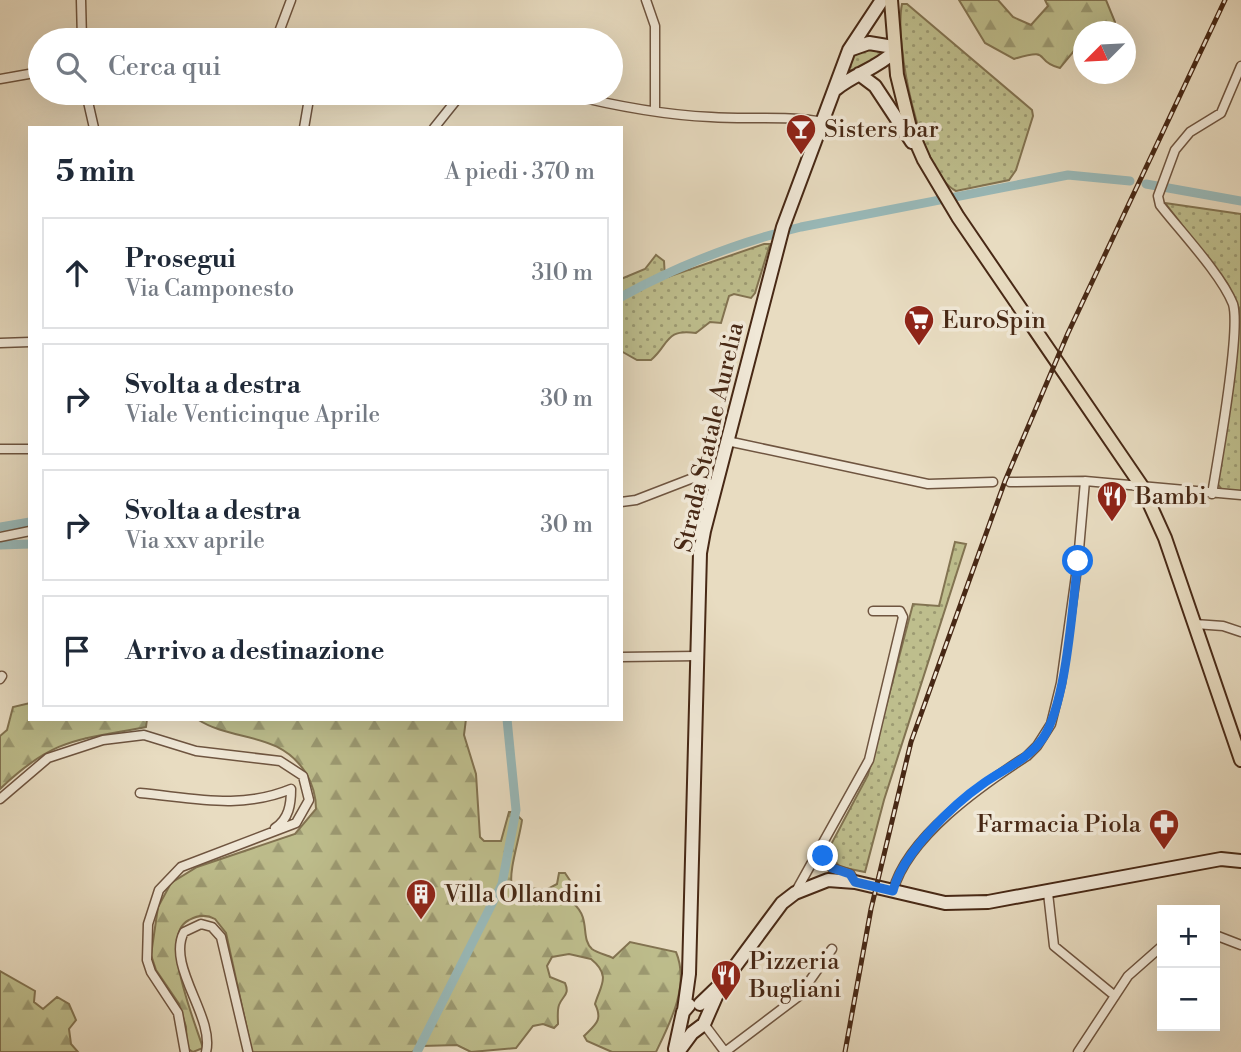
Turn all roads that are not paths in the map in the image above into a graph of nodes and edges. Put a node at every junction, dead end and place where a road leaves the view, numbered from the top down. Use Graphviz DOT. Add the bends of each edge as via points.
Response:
graph roads {
  1 [pos="80,0"];
  2 [pos="290,0"];
  3 [pos="646,0"];
  4 [pos="882,0"];
  5 [pos="891,0"];
  6 [pos="81,28"];
  7 [pos="280,28"];
  8 [pos="849,50"];
  9 [pos="893,50"];
  10 [pos="1241,66"];
  11 [pos="28,74"];
  12 [pos="859,74"];
  13 [pos="0,79"];
  14 [pos="836,90"];
  15 [pos="89,105"];
  16 [pos="308,105"];
  17 [pos="452,105"];
  18 [pos="619,105"];
  19 [pos="655,110"];
  20 [pos="824,122"];
  21 [pos="94,126"];
  22 [pos="304,126"];
  23 [pos="436,126"];
  24 [pos="923,159"];
  25 [pos="28,342"];
  26 [pos="0,343"];
  27 [pos="727,440"];
  28 [pos="0,449"];
  29 [pos="28,449"];
  30 [pos="1085,481"];
  31 [pos="993,482"];
  32 [pos="1010,482"];
  33 [pos="714,485"];
  34 [pos="1141,485"];
  35 [pos="1212,494"];
  36 [pos="1241,495"];
  37 [pos="623,502"];
  38 [pos="28,531"];
  39 [pos="0,537"];
  40 [pos="873,611"];
  41 [pos="1195,624"];
  42 [pos="1241,632"];
  43 [pos="697,656"];
  44 [pos="623,657"];
  45 [pos="1241,760"];
  46 [pos="140,793"];
  47 [pos="0,799"];
  48 [pos="264,835"];
  49 [pos="820,849"];
  50 [pos="1241,849"];
  51 [pos="1221,859"];
  52 [pos="1241,861"];
  53 [pos="855,882"];
  54 [pos="893,891"];
  55 [pos="795,892"];
  56 [pos="1048,893"];
  57 [pos="1220,937"];
  58 [pos="1241,945"];
  59 [pos="832,949"];
  60 [pos="1157,950"];
  61 [pos="689,978"];
  62 [pos="725,980"];
  63 [pos="713,993"];
  64 [pos="1115,996"];
  65 [pos="700,1004"];
  66 [pos="683,1013"];
  67 [pos="704,1023"];
  68 [pos="679,1051"];
  69 [pos="185,1052"];
  70 [pos="206,1052"];
  71 [pos="248,1052"];
  72 [pos="725,1052"];
  73 [pos="1078,1052"];
  1 -- 6 [label="street"];
  2 -- 7 [label="street"];
  3 -- 19 [label="street" via="655,26"];
  4 -- 8 [label="main road, Strada Statale Aurelia"];
  5 -- 9 [label="main road"];
  8 -- 9 [label="main road" via="869,43"];
  8 -- 14 [label="main road, Strada Statale Aurelia"];
  9 -- 12 [label="main road" via="874,69"];
  9 -- 24 [label="main road" via="902,101"];
  10 -- 35 [label="street" via="1222,113 1182,140 1158,196 1160,205 1227,292 1235,311"];
  11 -- 13 [label="street"];
  12 -- 14 [label="main road"];
  12 -- 24 [label="main road" via="875,86"];
  14 -- 20 [label="main road, Strada Statale Aurelia"];
  15 -- 21 [label="street"];
  16 -- 22 [label="street"];
  17 -- 23 [label="street"];
  18 -- 19 [label="street"];
  19 -- 20 [label="street"];
  20 -- 27 [label="main road, Strada Statale Aurelia" via="782,232"];
  24 -- 34 [label="main road" via="950,206"];
  25 -- 26 [label="street"];
  27 -- 31 [label="street" via="916,482"];
  27 -- 33 [label="main road, Strada Statale Aurelia"];
  28 -- 29 [label="street"];
  30 -- 32 [label="street"];
  30 -- 34 [label="street"];
  30 -- 54 [label="street" via="1061,683 1045,736 1027,756 956,804 900,870"];
  33 -- 37 [label="street" via="693,478"];
  33 -- 43 [label="main road, Strada Statale Aurelia" via="700,553"];
  34 -- 35 [label="street"];
  34 -- 41 [label="main road"];
  35 -- 36 [label="street"];
  38 -- 39 [label="street"];
  40 -- 49 [label="street" via="900,611 903,617 869,760"];
  41 -- 42 [label="street" via="1223,625"];
  41 -- 45 [label="main road"];
  43 -- 44 [label="street"];
  43 -- 61 [label="main road, Strada Statale Aurelia"];
  46 -- 48 [label="street" via="231,803 266,800 291,789 291,805 283,823"];
  47 -- 48 [label="street" via="56,754 144,734 196,751 262,757 292,766 308,789 305,813 296,823"];
  48 -- 69 [label="street" via="181,867 159,890 151,908 147,960 178,1013"];
  49 -- 53 [label="street" via="832,868 850,874"];
  49 -- 55 [label="street"];
  50 -- 51 [label="main road"];
  51 -- 52 [label="main road"];
  51 -- 56 [label="main road"];
  53 -- 54 [label="main road"];
  53 -- 55 [label="main road" via="828,880"];
  54 -- 56 [label="main road" via="945,903"];
  55 -- 62 [label="main road" via="770,916"];
  56 -- 64 [label="street" via="1054,946"];
  57 -- 58 [label="street"];
  59 -- 72 [label="street" via="800,996"];
  60 -- 64 [label="street" via="1128,976"];
  61 -- 63 [label="main road" via="701,995"];
  61 -- 65 [label="main road"];
  61 -- 66 [label="main road, Strada Statale Aurelia"];
  62 -- 63 [label="main road"];
  62 -- 67 [label="main road"];
  63 -- 65 [label="main road"];
  64 -- 73 [label="street"];
  65 -- 66 [label="main road" via="692,1004"];
  65 -- 67 [label="main road" via="706,1009"];
  66 -- 67 [label="main road" via="687,1026"];
  66 -- 68 [label="main road, Strada Statale Aurelia"];
  67 -- 68 [label="main road"];
  67 -- 72 [label="street"];
  70 -- 71 [label="street" via="206,1033 180,952 184,932 201,924 221,937"];
}
